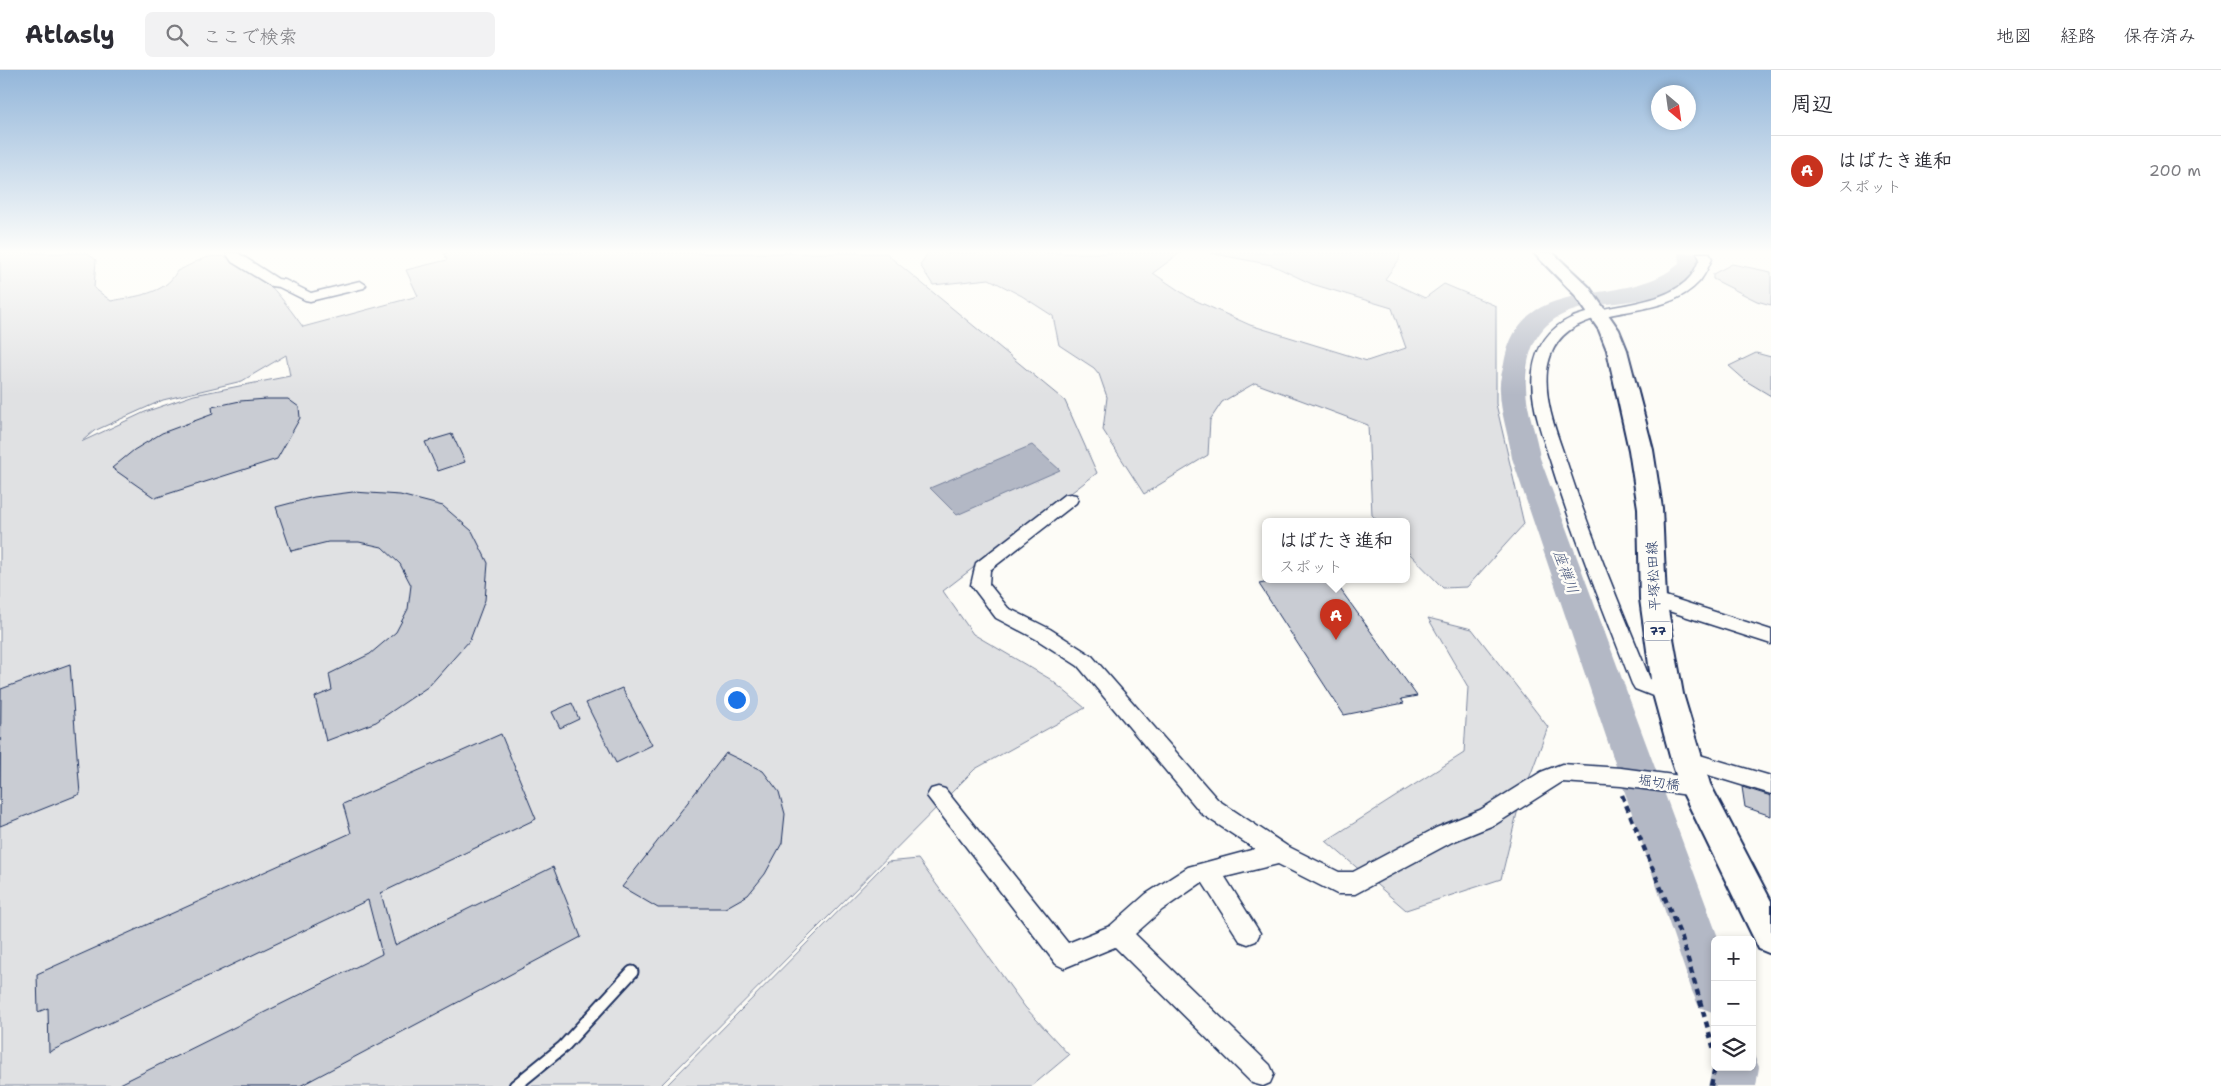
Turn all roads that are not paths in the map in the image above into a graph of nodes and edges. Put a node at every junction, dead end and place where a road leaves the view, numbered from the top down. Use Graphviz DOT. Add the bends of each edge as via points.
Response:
graph roads {
  1 [pos="1589,300"];
  2 [pos="1647,300"];
  3 [pos="1593,305"];
  4 [pos="1070,500"];
  5 [pos="1653,599"];
  6 [pos="1771,637"];
  7 [pos="1668,694"];
  8 [pos="1686,760"];
  9 [pos="1771,785"];
  10 [pos="1696,788"];
  11 [pos="938,796"];
  12 [pos="1279,853"];
  13 [pos="1208,870"];
  14 [pos="1248,933"];
  15 [pos="1118,934"];
  16 [pos="1771,937"];
  17 [pos="632,972"];
  18 [pos="1261,1074"];
  19 [pos="515,1086"];
  1 -- 3 [label="main road, 平塚松田線 / 77"];
  2 -- 3 [label="street"];
  3 -- 5 [label="main road, 平塚松田線 / 77" via="1617,350 1641,450 1650,508"];
  3 -- 7 [label="street" via="1559,330 1549,342 1542,360 1540,390 1574,513 1642,684"];
  4 -- 12 [label="street, 堀切橋" via="982,567 980,585 1002,613 1085,661 1210,807"];
  5 -- 6 [label="street"];
  5 -- 7 [label="main road, 平塚松田線 / 77"];
  7 -- 8 [label="main road, 平塚松田線 / 77"];
  8 -- 9 [label="street"];
  8 -- 10 [label="main road, 平塚松田線 / 77"];
  10 -- 12 [label="street, 堀切橋" via="1562,773 1548,778 1488,817 1444,834 1355,882 1337,883"];
  10 -- 16 [label="main road, 平塚松田線 / 77"];
  11 -- 15 [label="street" via="1064,956"];
  12 -- 13 [label="street"];
  13 -- 14 [label="street"];
  13 -- 15 [label="street" via="1196,874 1154,902"];
  15 -- 18 [label="street"];
  17 -- 19 [label="lane" via="563,1047"];
}
